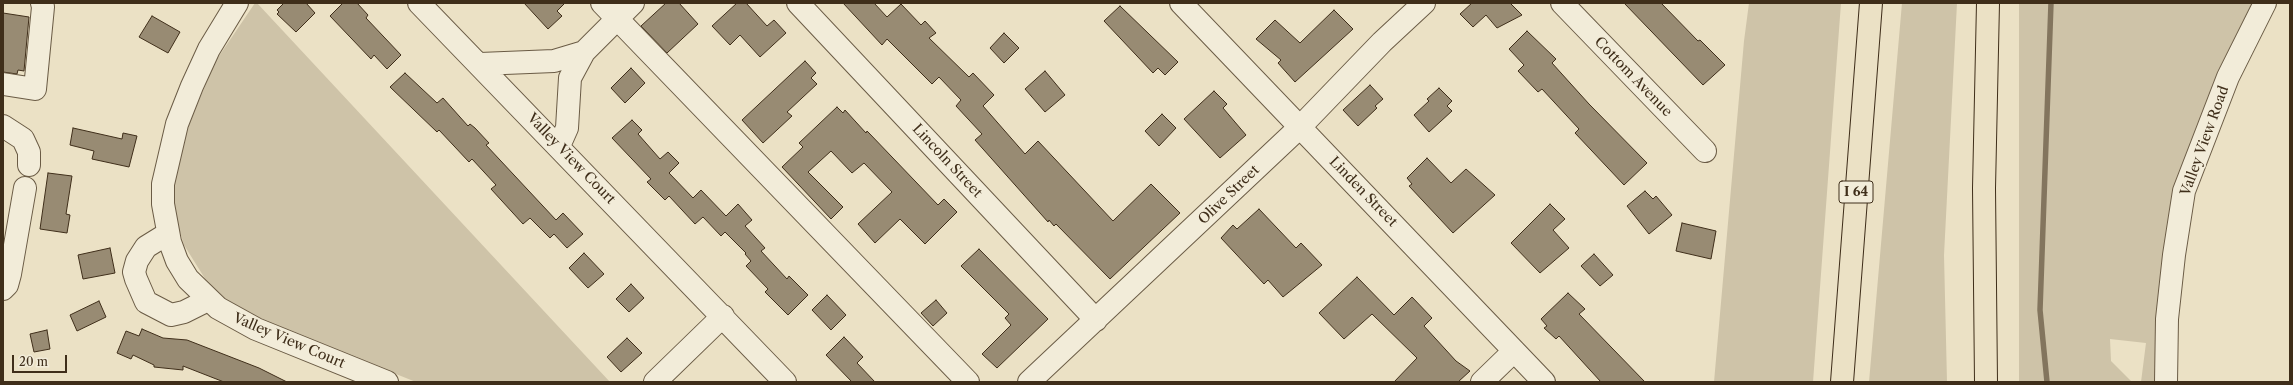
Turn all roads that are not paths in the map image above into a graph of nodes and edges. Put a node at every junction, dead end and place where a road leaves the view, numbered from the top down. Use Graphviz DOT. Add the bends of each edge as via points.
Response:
graph roads {
  1 [pos="42,3"];
  2 [pos="237,3"];
  3 [pos="419,3"];
  4 [pos="602,3"];
  5 [pos="633,3"];
  6 [pos="798,3"];
  7 [pos="1181,3"];
  8 [pos="1424,3"];
  9 [pos="1562,3"];
  10 [pos="1871,3"];
  11 [pos="1988,3"];
  12 [pos="2265,3"];
  13 [pos="617,19"];
  14 [pos="584,52"];
  15 [pos="480,64"];
  16 [pos="3,84"];
  17 [pos="3,126"];
  18 [pos="1300,127"];
  19 [pos="559,146"];
  20 [pos="1705,151"];
  21 [pos="29,165"];
  22 [pos="25,188"];
  23 [pos="167,234"];
  24 [pos="3,288"];
  25 [pos="208,300"];
  26 [pos="723,316"];
  27 [pos="1096,320"];
  28 [pos="1514,351"];
  29 [pos="386,382"];
  30 [pos="655,382"];
  31 [pos="785,382"];
  32 [pos="968,382"];
  33 [pos="1029,382"];
  34 [pos="1482,382"];
  35 [pos="1544,382"];
  36 [pos="1842,382"];
  37 [pos="1986,382"];
  38 [pos="2166,382"];
  1 -- 16 [label="street" via="35,89"];
  2 -- 23 [label="street, Valley View Court" via="209,49 177,124 163,184"];
  3 -- 15 [label="street, Valley View Court"];
  4 -- 13 [label="street"];
  5 -- 13 [label="street"];
  6 -- 27 [label="street, Lincoln Street"];
  7 -- 18 [label="street, Linden Street"];
  8 -- 18 [label="street, Olive Street" via="1382,42"];
  9 -- 20 [label="street, Cottom Avenue"];
  10 -- 36 [label="highway, I 64"];
  11 -- 37 [label="highway" via="1984,188"];
  12 -- 38 [label="street, Valley View Road" via="2228,77 2184,191 2167,319"];
  13 -- 14 [label="street"];
  13 -- 32 [label="street"];
  14 -- 15 [label="street" via="554,60"];
  14 -- 19 [label="street" via="570,78 567,128"];
  15 -- 19 [label="street, Valley View Court"];
  17 -- 21 [label="street" via="23,139 29,152"];
  18 -- 27 [label="street, Olive Street"];
  18 -- 28 [label="street, Linden Street"];
  19 -- 26 [label="street, Valley View Court"];
  22 -- 24 [label="street" via="10,274 7,285"];
  23 -- 25 [label="street, Valley View Court" via="177,261 188,279"];
  23 -- 25 [label="street" via="146,247 137,261 134,272 146,302 171,314 184,312"];
  25 -- 29 [label="street, Valley View Court" via="236,320"];
  26 -- 30 [label="street"];
  26 -- 31 [label="street, Valley View Court"];
  27 -- 33 [label="street, Olive Street"];
  28 -- 34 [label="street"];
  28 -- 35 [label="street, Linden Street"];
}
